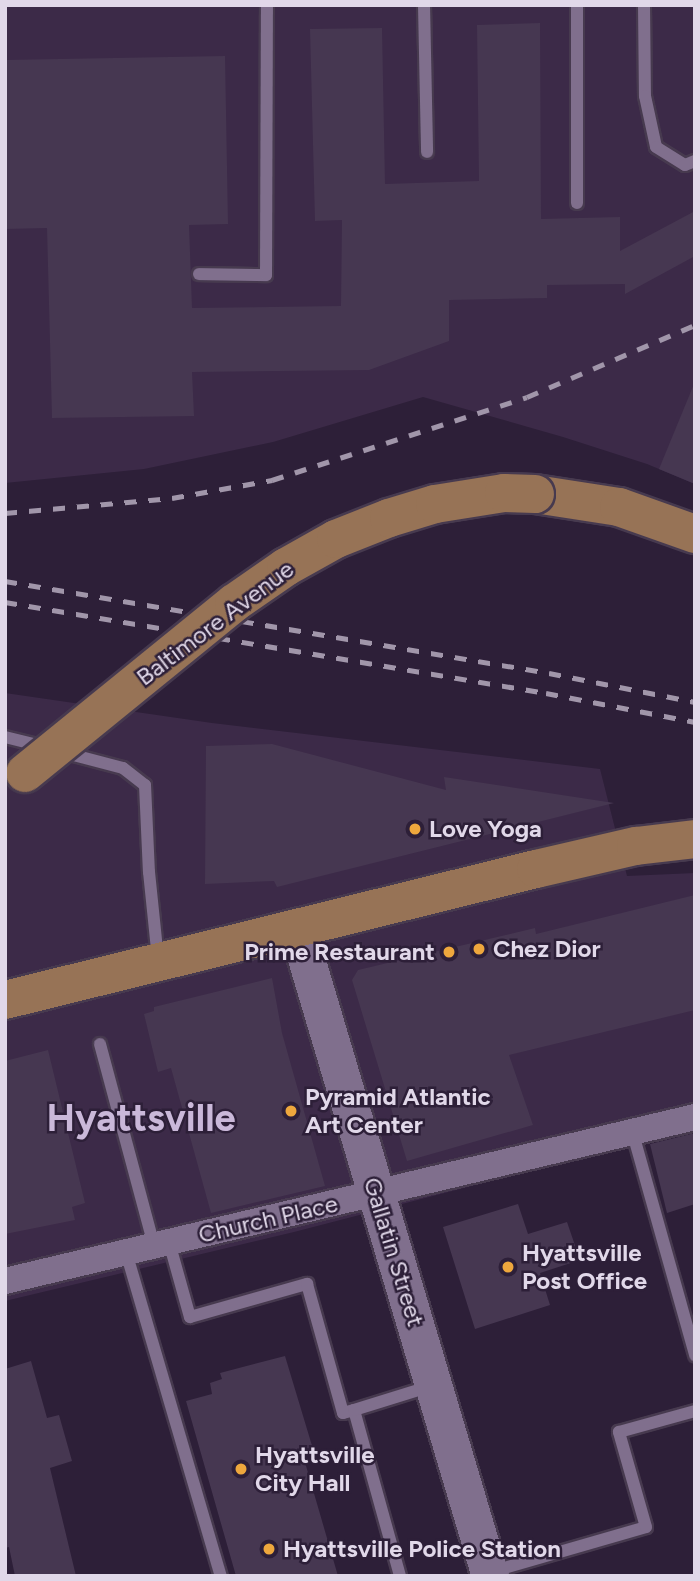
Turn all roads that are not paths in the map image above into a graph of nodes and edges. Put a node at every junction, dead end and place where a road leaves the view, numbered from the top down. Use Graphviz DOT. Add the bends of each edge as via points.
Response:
graph roads {
  1 [pos="267,5"];
  2 [pos="424,5"];
  3 [pos="576,5"];
  4 [pos="643,5"];
  5 [pos="427,152"];
  6 [pos="695,161"];
  7 [pos="577,203"];
  8 [pos="199,274"];
  9 [pos="695,534"];
  10 [pos="5,737"];
  11 [pos="15,780"];
  12 [pos="695,839"];
  13 [pos="297,928"];
  14 [pos="159,963"];
  15 [pos="5,1000"];
  16 [pos="100,1044"];
  17 [pos="695,1117"];
  18 [pos="633,1134"];
  19 [pos="377,1194"];
  20 [pos="161,1244"];
  21 [pos="126,1252"];
  22 [pos="5,1281"];
  23 [pos="695,1355"];
  24 [pos="434,1385"];
  25 [pos="354,1410"];
  26 [pos="695,1411"];
  27 [pos="490,1574"];
  28 [pos="221,1576"];
  29 [pos="400,1576"];
  1 -- 8 [label="lane" via="266,275"];
  2 -- 5 [label="lane"];
  3 -- 7 [label="lane"];
  4 -- 6 [label="lane" via="645,96 656,147 685,165"];
  9 -- 11 [label="main road, Baltimore Avenue, bridge" via="619,506 535,494 504,493 389,517 296,561 234,603"];
  10 -- 14 [label="lane" via="123,768 145,785"];
  12 -- 13 [label="main road" via="624,849"];
  13 -- 14 [label="main road"];
  13 -- 19 [label="street, Gallatin Street"];
  14 -- 15 [label="main road"];
  16 -- 20 [label="lane"];
  17 -- 18 [label="street, Church Place"];
  18 -- 19 [label="street, Church Place"];
  18 -- 23 [label="lane"];
  19 -- 20 [label="street, Church Place"];
  19 -- 24 [label="street, Gallatin Street"];
  20 -- 21 [label="street, Church Place"];
  20 -- 25 [label="lane" via="190,1317 307,1284 343,1413"];
  21 -- 22 [label="street, Church Place"];
  21 -- 28 [label="lane"];
  24 -- 25 [label="lane"];
  24 -- 27 [label="street, Gallatin Street"];
  25 -- 29 [label="lane"];
  26 -- 27 [label="lane" via="619,1432 646,1527"];
}
